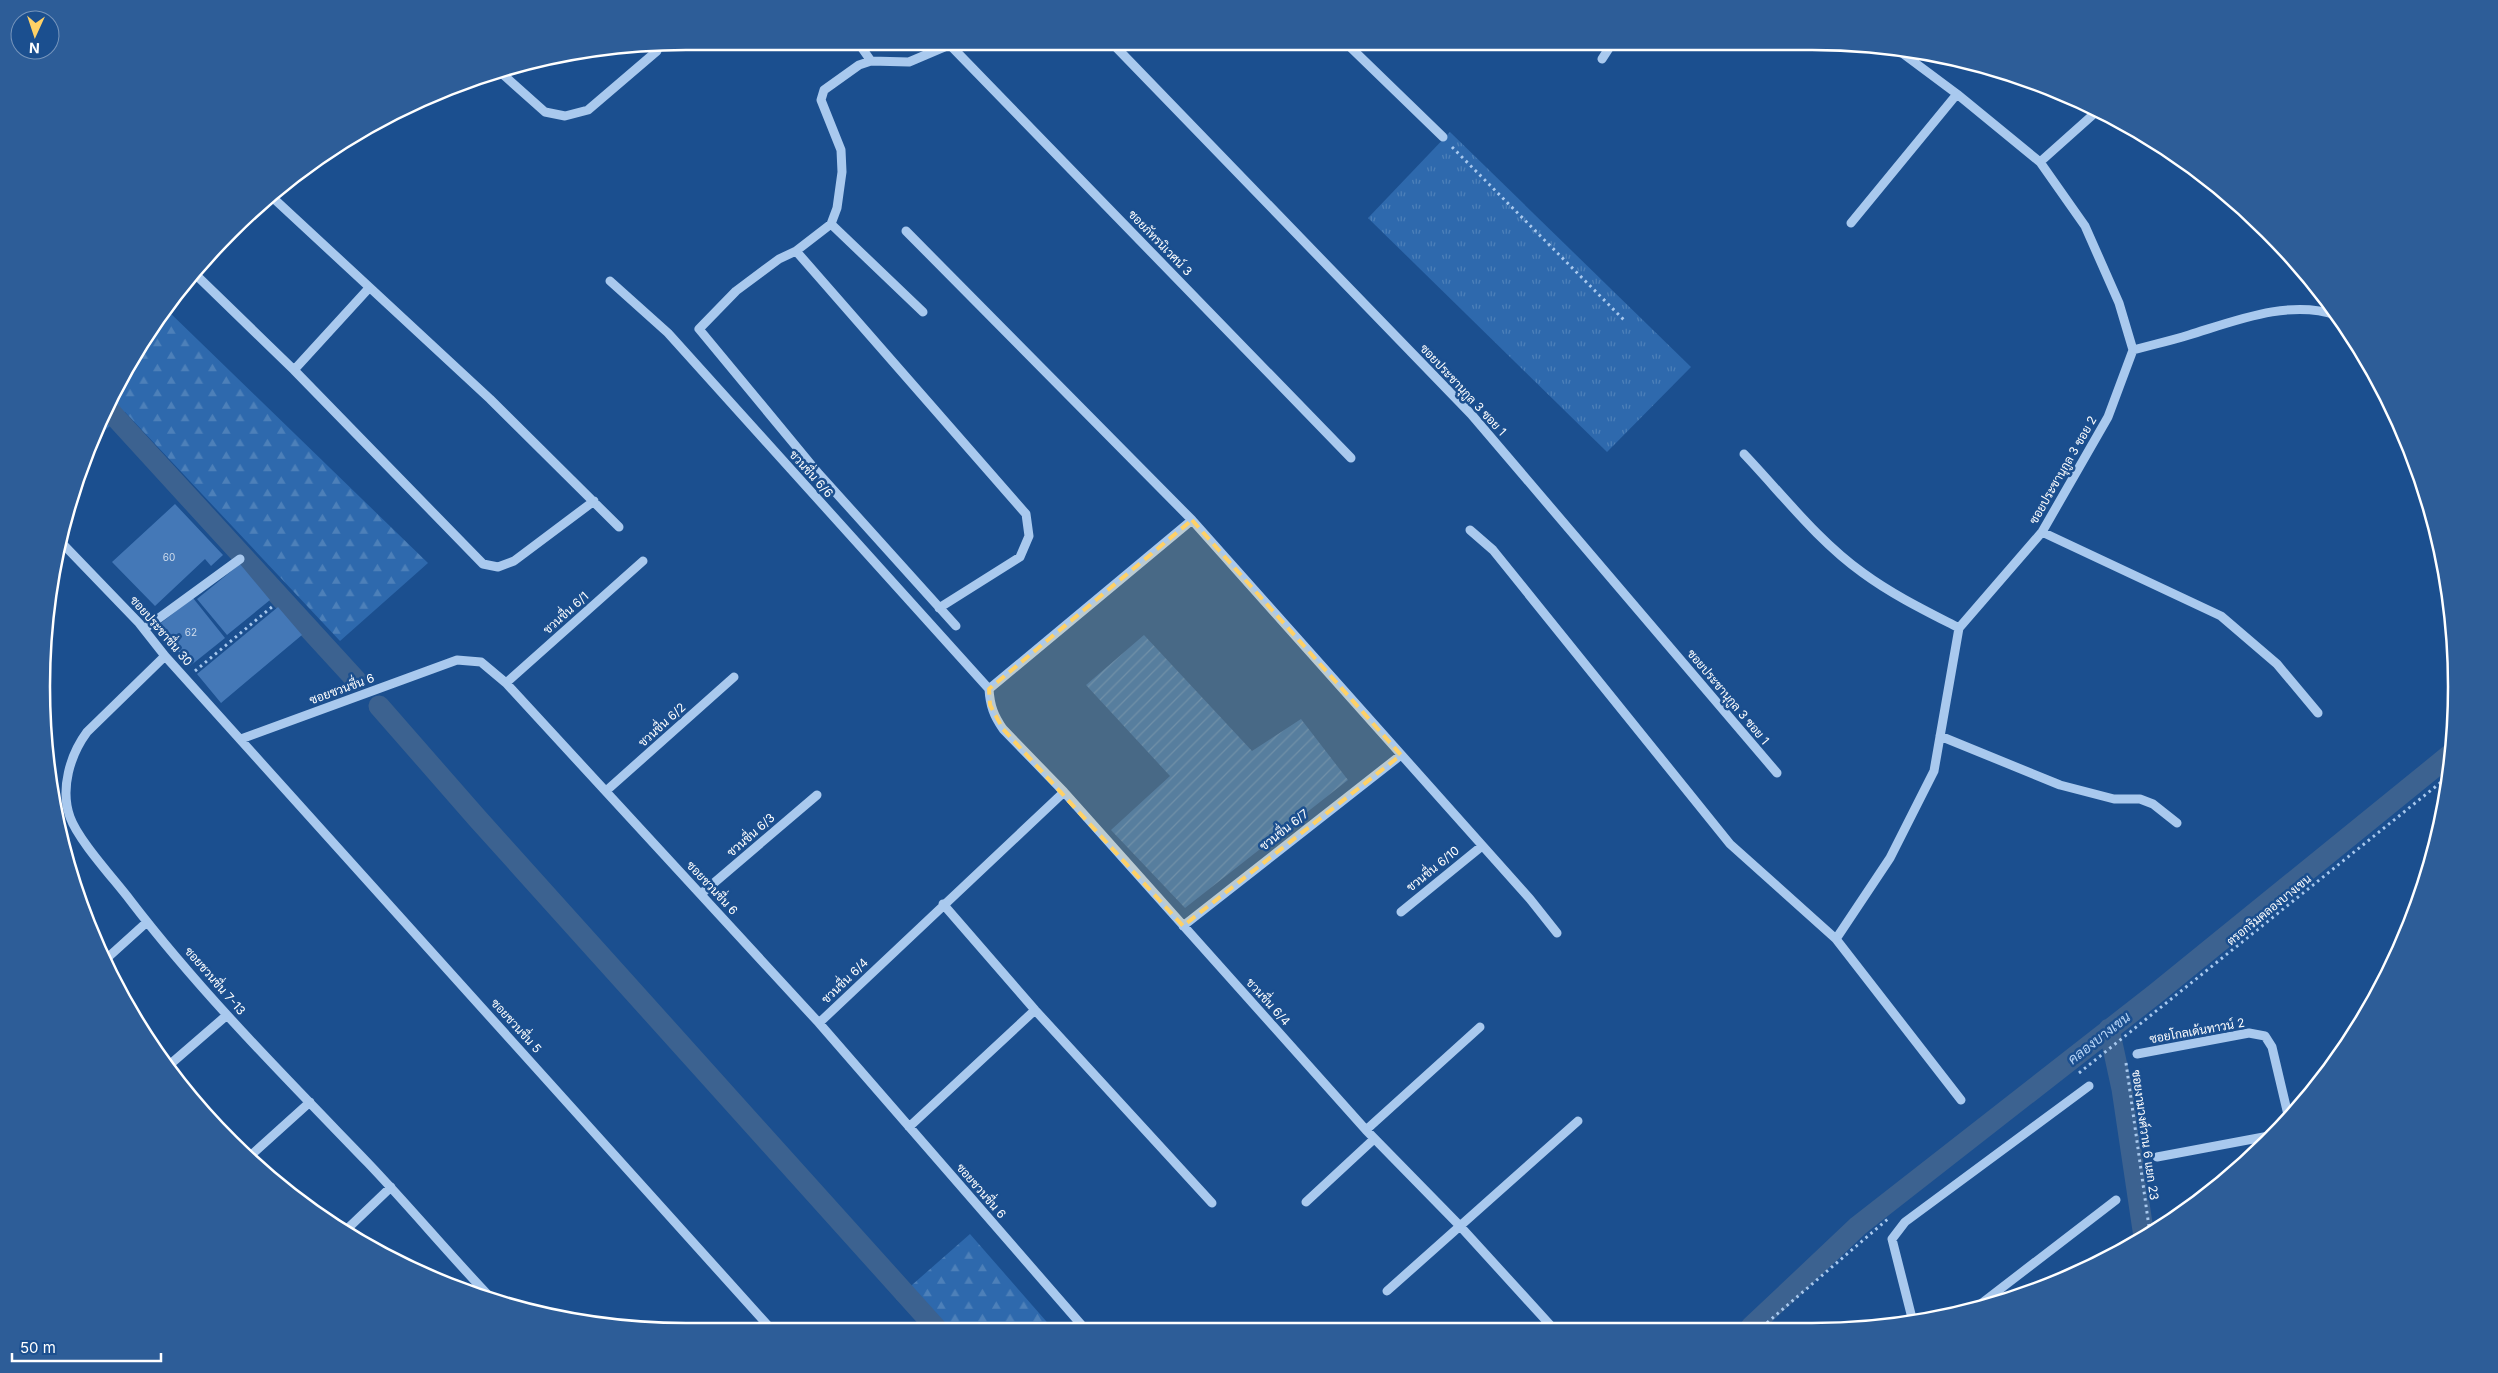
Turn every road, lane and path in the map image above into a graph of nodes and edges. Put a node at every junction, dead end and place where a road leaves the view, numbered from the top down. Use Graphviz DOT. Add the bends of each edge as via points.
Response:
graph roads {
  1 [pos="863,50"];
  2 [pos="938,50"];
  3 [pos="959,50"];
  4 [pos="1119,50"];
  5 [pos="1353,50"];
  6 [pos="1608,50"];
  7 [pos="657,51"];
  8 [pos="1908,57"];
  9 [pos="1602,59"];
  10 [pos="871,61"];
  11 [pos="506,77"];
  12 [pos="1957,94"];
  13 [pos="2092,116"];
  14 [pos="1443,137"];
  15 [pos="2040,162"];
  16 [pos="276,201"];
  17 [pos="1851,223"];
  18 [pos="831,224"];
  19 [pos="906,231"];
  20 [pos="796,251"];
  21 [pos="199,278"];
  22 [pos="610,281"];
  23 [pos="369,288"];
  24 [pos="2325,311"];
  25 [pos="923,312"];
  26 [pos="1624,320"];
  27 [pos="2133,350"];
  28 [pos="294,370"];
  29 [pos="1744,454"];
  30 [pos="1351,458"];
  31 [pos="594,501"];
  32 [pos="1192,520"];
  33 [pos="619,528"];
  34 [pos="1470,530"];
  35 [pos="2042,532"];
  36 [pos="66,547"];
  37 [pos="240,559"];
  38 [pos="643,562"];
  39 [pos="273,606"];
  40 [pos="939,608"];
  41 [pos="956,626"];
  42 [pos="1959,628"];
  43 [pos="144,629"];
  44 [pos="165,656"];
  45 [pos="734,677"];
  46 [pos="186,679"];
  47 [pos="506,683"];
  48 [pos="989,690"];
  49 [pos="2318,713"];
  50 [pos="1940,736"];
  51 [pos="240,739"];
  52 [pos="1401,755"];
  53 [pos="1777,773"];
  54 [pos="2441,782"];
  55 [pos="606,791"];
  56 [pos="1064,792"];
  57 [pos="817,795"];
  58 [pos="2178,823"];
  59 [pos="1482,846"];
  60 [pos="701,894"];
  61 [pos="943,904"];
  62 [pos="1401,912"];
  63 [pos="147,922"];
  64 [pos="1183,926"];
  65 [pos="1557,933"];
  66 [pos="1836,939"];
  67 [pos="110,955"];
  68 [pos="1035,1010"];
  69 [pos="227,1014"];
  70 [pos="819,1023"];
  71 [pos="1480,1027"];
  72 [pos="2137,1054"];
  73 [pos="2099,1058"];
  74 [pos="2126,1059"];
  75 [pos="173,1062"];
  76 [pos="2089,1086"];
  77 [pos="1962,1100"];
  78 [pos="310,1102"];
  79 [pos="2287,1110"];
  80 [pos="1578,1121"];
  81 [pos="909,1127"];
  82 [pos="1366,1130"];
  83 [pos="2261,1138"];
  84 [pos="1374,1139"];
  85 [pos="254,1153"];
  86 [pos="2157,1157"];
  87 [pos="391,1187"];
  88 [pos="2116,1200"];
  89 [pos="1306,1202"];
  90 [pos="1212,1203"];
  91 [pos="1459,1225"];
  92 [pos="2149,1226"];
  93 [pos="350,1227"];
  94 [pos="480,1288"];
  95 [pos="1387,1291"];
  96 [pos="1990,1297"];
  97 [pos="1911,1315"];
  98 [pos="766,1323"];
  99 [pos="1080,1323"];
  100 [pos="1548,1323"];
  1 -- 10 [label="street"];
  2 -- 10 [label="street" via="909,62"];
  3 -- 30 [label="street, ซอยภัทรนิเวศน์ 3"];
  4 -- 53 [label="street, ซอยประชานุกูล 3 ซอย 1" via="1471,414"];
  5 -- 14 [label="street"];
  6 -- 9 [label="street"];
  7 -- 11 [label="street" via="588,110 566,116 545,112"];
  8 -- 12 [label="street"];
  10 -- 18 [label="street" via="838,78 824,90 822,100 841,150 842,172"];
  12 -- 15 [label="street"];
  12 -- 17 [label="street"];
  13 -- 15 [label="street"];
  14 -- 26 [label="path"];
  15 -- 27 [label="street" via="2085,226 2119,303"];
  16 -- 23 [label="street"];
  18 -- 20 [label="street"];
  18 -- 25 [label="street"];
  19 -- 32 [label="street"];
  20 -- 40 [label="street" via="1026,514 1029,536 1020,557"];
  20 -- 40 [label="street" via="736,291 698,329 819,474"];
  21 -- 28 [label="street"];
  22 -- 48 [label="street, ชวนชื่น 6/6" via="668,333"];
  23 -- 28 [label="street"];
  23 -- 31 [label="street" via="490,399"];
  24 -- 27 [label="street" via="2278,311"];
  27 -- 35 [label="street, ซอยประชานุกูล 3 ซอย 2" via="2108,417"];
  28 -- 31 [label="street" via="482,564 498,568 514,561"];
  29 -- 42 [label="street" via="1825,540 1862,572 1903,599"];
  31 -- 33 [label="street"];
  32 -- 48 [label="street"];
  32 -- 52 [label="street"];
  34 -- 66 [label="street" via="1493,550 1730,844"];
  35 -- 42 [label="street, ซอยประชานุกูล 3 ซอย 2"];
  35 -- 49 [label="street" via="2221,616 2277,664"];
  36 -- 43 [label="street, ซอยประชาชื่น 30"];
  37 -- 43 [label="street"];
  38 -- 47 [label="street, ชวนชื่น 6/1"];
  39 -- 46 [label="path"];
  40 -- 41 [label="street"];
  42 -- 50 [label="street"];
  43 -- 44 [label="street, ซอยประชาชื่น 30"];
  44 -- 46 [label="street, ซอยประชาชื่น 30"];
  44 -- 63 [label="street, ซอยชวนชื่น 7-13" via="87,732 71,760 68,778 70,817"];
  45 -- 55 [label="street, ชวนชื่น 6/2"];
  46 -- 51 [label="street, ซอยประชาชื่น 30"];
  47 -- 51 [label="street, ซอยชวนชื่น 6" via="481,662 457,660"];
  47 -- 55 [label="street, ซอยชวนชื่น 6"];
  48 -- 56 [label="street, ชวนชื่น 6/4" via="995,718"];
  50 -- 58 [label="street" via="2060,785 2114,799 2140,799 2153,804"];
  50 -- 66 [label="street" via="1934,771 1890,858"];
  51 -- 98 [label="street, ซอยชวนชื่น 5"];
  52 -- 59 [label="street"];
  52 -- 64 [label="street, ชวนชื่น 6/7"];
  54 -- 73 [label="path, ตรอกริมคลองบางเขน"];
  55 -- 60 [label="street, ซอยชวนชื่น 6"];
  56 -- 61 [label="street, ชวนชื่น 6/4"];
  56 -- 64 [label="street, ชวนชื่น 6/4"];
  57 -- 60 [label="street, ชวนชื่น 6/3"];
  59 -- 62 [label="street, ชวนชื่น 6/10"];
  59 -- 65 [label="street"];
  60 -- 70 [label="street, ซอยชวนชื่น 6"];
  61 -- 68 [label="street"];
  61 -- 70 [label="street, ชวนชื่น 6/4"];
  63 -- 67 [label="street"];
  63 -- 69 [label="street, ซอยชวนชื่น 7-13"];
  64 -- 82 [label="street, ชวนชื่น 6/4"];
  66 -- 77 [label="street"];
  68 -- 81 [label="street"];
  68 -- 90 [label="street"];
  69 -- 75 [label="street"];
  69 -- 78 [label="street, ซอยชวนชื่น 7-13"];
  70 -- 81 [label="street, ซอยชวนชื่น 6"];
  71 -- 82 [label="street"];
  72 -- 79 [label="street, ซอยโกลเด้นทาวน์ 2" via="2249,1033 2265,1036 2272,1047"];
  74 -- 92 [label="path, ซอยงามวงศ์วาน 6 แยก 23"];
  76 -- 97 [label="street" via="1905,1222 1892,1239"];
  78 -- 85 [label="street"];
  78 -- 87 [label="street, ซอยชวนชื่น 7-13"];
  80 -- 91 [label="street"];
  81 -- 99 [label="street, ซอยชวนชื่น 6"];
  82 -- 84 [label="street, ชวนชื่น 6/4"];
  83 -- 86 [label="street"];
  84 -- 89 [label="street"];
  84 -- 91 [label="street, ชวนชื่น 6/4"];
  87 -- 93 [label="street"];
  87 -- 94 [label="street, ซอยชวนชื่น 7-13"];
  88 -- 96 [label="street"];
  91 -- 95 [label="street"];
  91 -- 100 [label="street, ชวนชื่น 6/4"];
}
